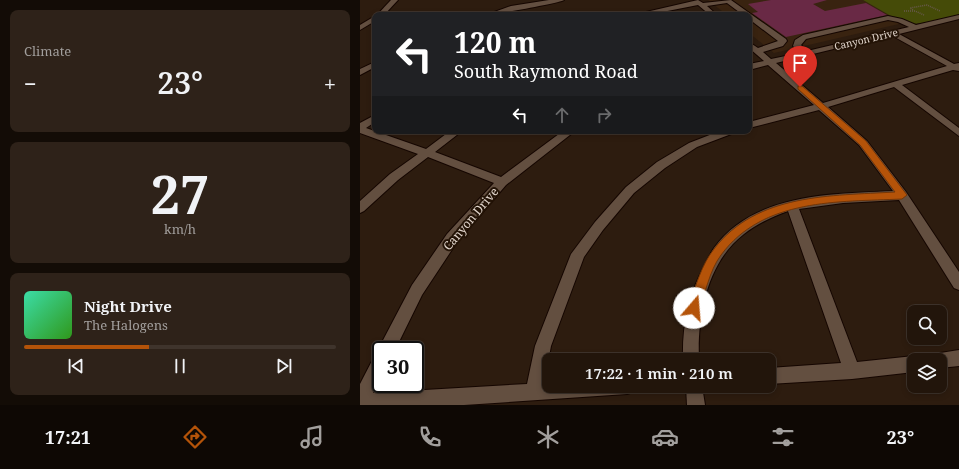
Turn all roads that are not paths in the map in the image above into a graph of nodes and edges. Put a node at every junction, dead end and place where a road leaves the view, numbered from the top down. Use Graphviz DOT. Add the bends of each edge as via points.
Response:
graph roads {
  1 [pos="397,0"];
  2 [pos="561,0"];
  3 [pos="728,0"];
  4 [pos="700,3"];
  5 [pos="383,12"];
  6 [pos="498,12"];
  7 [pos="652,12"];
  8 [pos="710,12"];
  9 [pos="743,12"];
  10 [pos="959,17"];
  11 [pos="752,19"];
  12 [pos="372,20"];
  13 [pos="915,27"];
  14 [pos="360,28"];
  15 [pos="892,32"];
  16 [pos="752,47"];
  17 [pos="756,50"];
  18 [pos="805,53"];
  19 [pos="770,62"];
  20 [pos="372,66"];
  21 [pos="752,66"];
  22 [pos="957,67"];
  23 [pos="360,72"];
  24 [pos="895,84"];
  25 [pos="822,106"];
  26 [pos="372,120"];
  27 [pos="752,124"];
  28 [pos="360,128"];
  29 [pos="372,133"];
  30 [pos="959,133"];
  31 [pos="376,134"];
  32 [pos="453,134"];
  33 [pos="566,134"];
  34 [pos="722,134"];
  35 [pos="426,153"];
  36 [pos="502,182"];
  37 [pos="902,195"];
  38 [pos="792,205"];
  39 [pos="360,208"];
  40 [pos="959,284"];
  41 [pos="392,341"];
  42 [pos="691,353"];
  43 [pos="959,358"];
  44 [pos="947,359"];
  45 [pos="907,365"];
  46 [pos="852,371"];
  47 [pos="776,376"];
  48 [pos="372,379"];
  49 [pos="542,391"];
  50 [pos="534,392"];
  51 [pos="695,393"];
  52 [pos="360,403"];
  53 [pos="696,405"];
  1 -- 5 [label="street"];
  2 -- 6 [label="street"];
  3 -- 4 [label="street"];
  3 -- 9 [label="street"];
  4 -- 7 [label="street"];
  4 -- 8 [label="street"];
  10 -- 13 [label="street, Canyon Drive"];
  11 -- 17 [label="street" via="783,41"];
  12 -- 14 [label="street"];
  13 -- 15 [label="street, Canyon Drive"];
  13 -- 18 [label="street" via="888,18 803,38 797,46"];
  15 -- 18 [label="street, Canyon Drive"];
  15 -- 22 [label="street"];
  16 -- 17 [label="street"];
  17 -- 19 [label="street"];
  18 -- 19 [label="street, Canyon Drive"];
  19 -- 21 [label="street, Canyon Drive"];
  19 -- 25 [label="street"];
  20 -- 23 [label="street"];
  22 -- 24 [label="street"];
  24 -- 25 [label="street"];
  24 -- 30 [label="street"];
  25 -- 27 [label="street"];
  25 -- 37 [label="street" via="863,143"];
  26 -- 28 [label="street"];
  28 -- 29 [label="street"];
  31 -- 35 [label="street"];
  32 -- 35 [label="street"];
  33 -- 36 [label="street, Canyon Drive"];
  34 -- 50 [label="street" via="693,145 661,165 630,190 582,249 543,346"];
  35 -- 36 [label="street"];
  35 -- 39 [label="street"];
  36 -- 41 [label="street, Canyon Drive" via="452,238 417,290"];
  37 -- 38 [label="street" via="816,200"];
  37 -- 40 [label="street"];
  38 -- 42 [label="street" via="753,220 733,235 716,253 694,308"];
  38 -- 46 [label="street"];
  43 -- 44 [label="street"];
  45 -- 46 [label="street"];
  46 -- 47 [label="street"];
  48 -- 52 [label="street"];
  49 -- 50 [label="street"];
  50 -- 52 [label="street"];
  51 -- 53 [label="street"];
}
